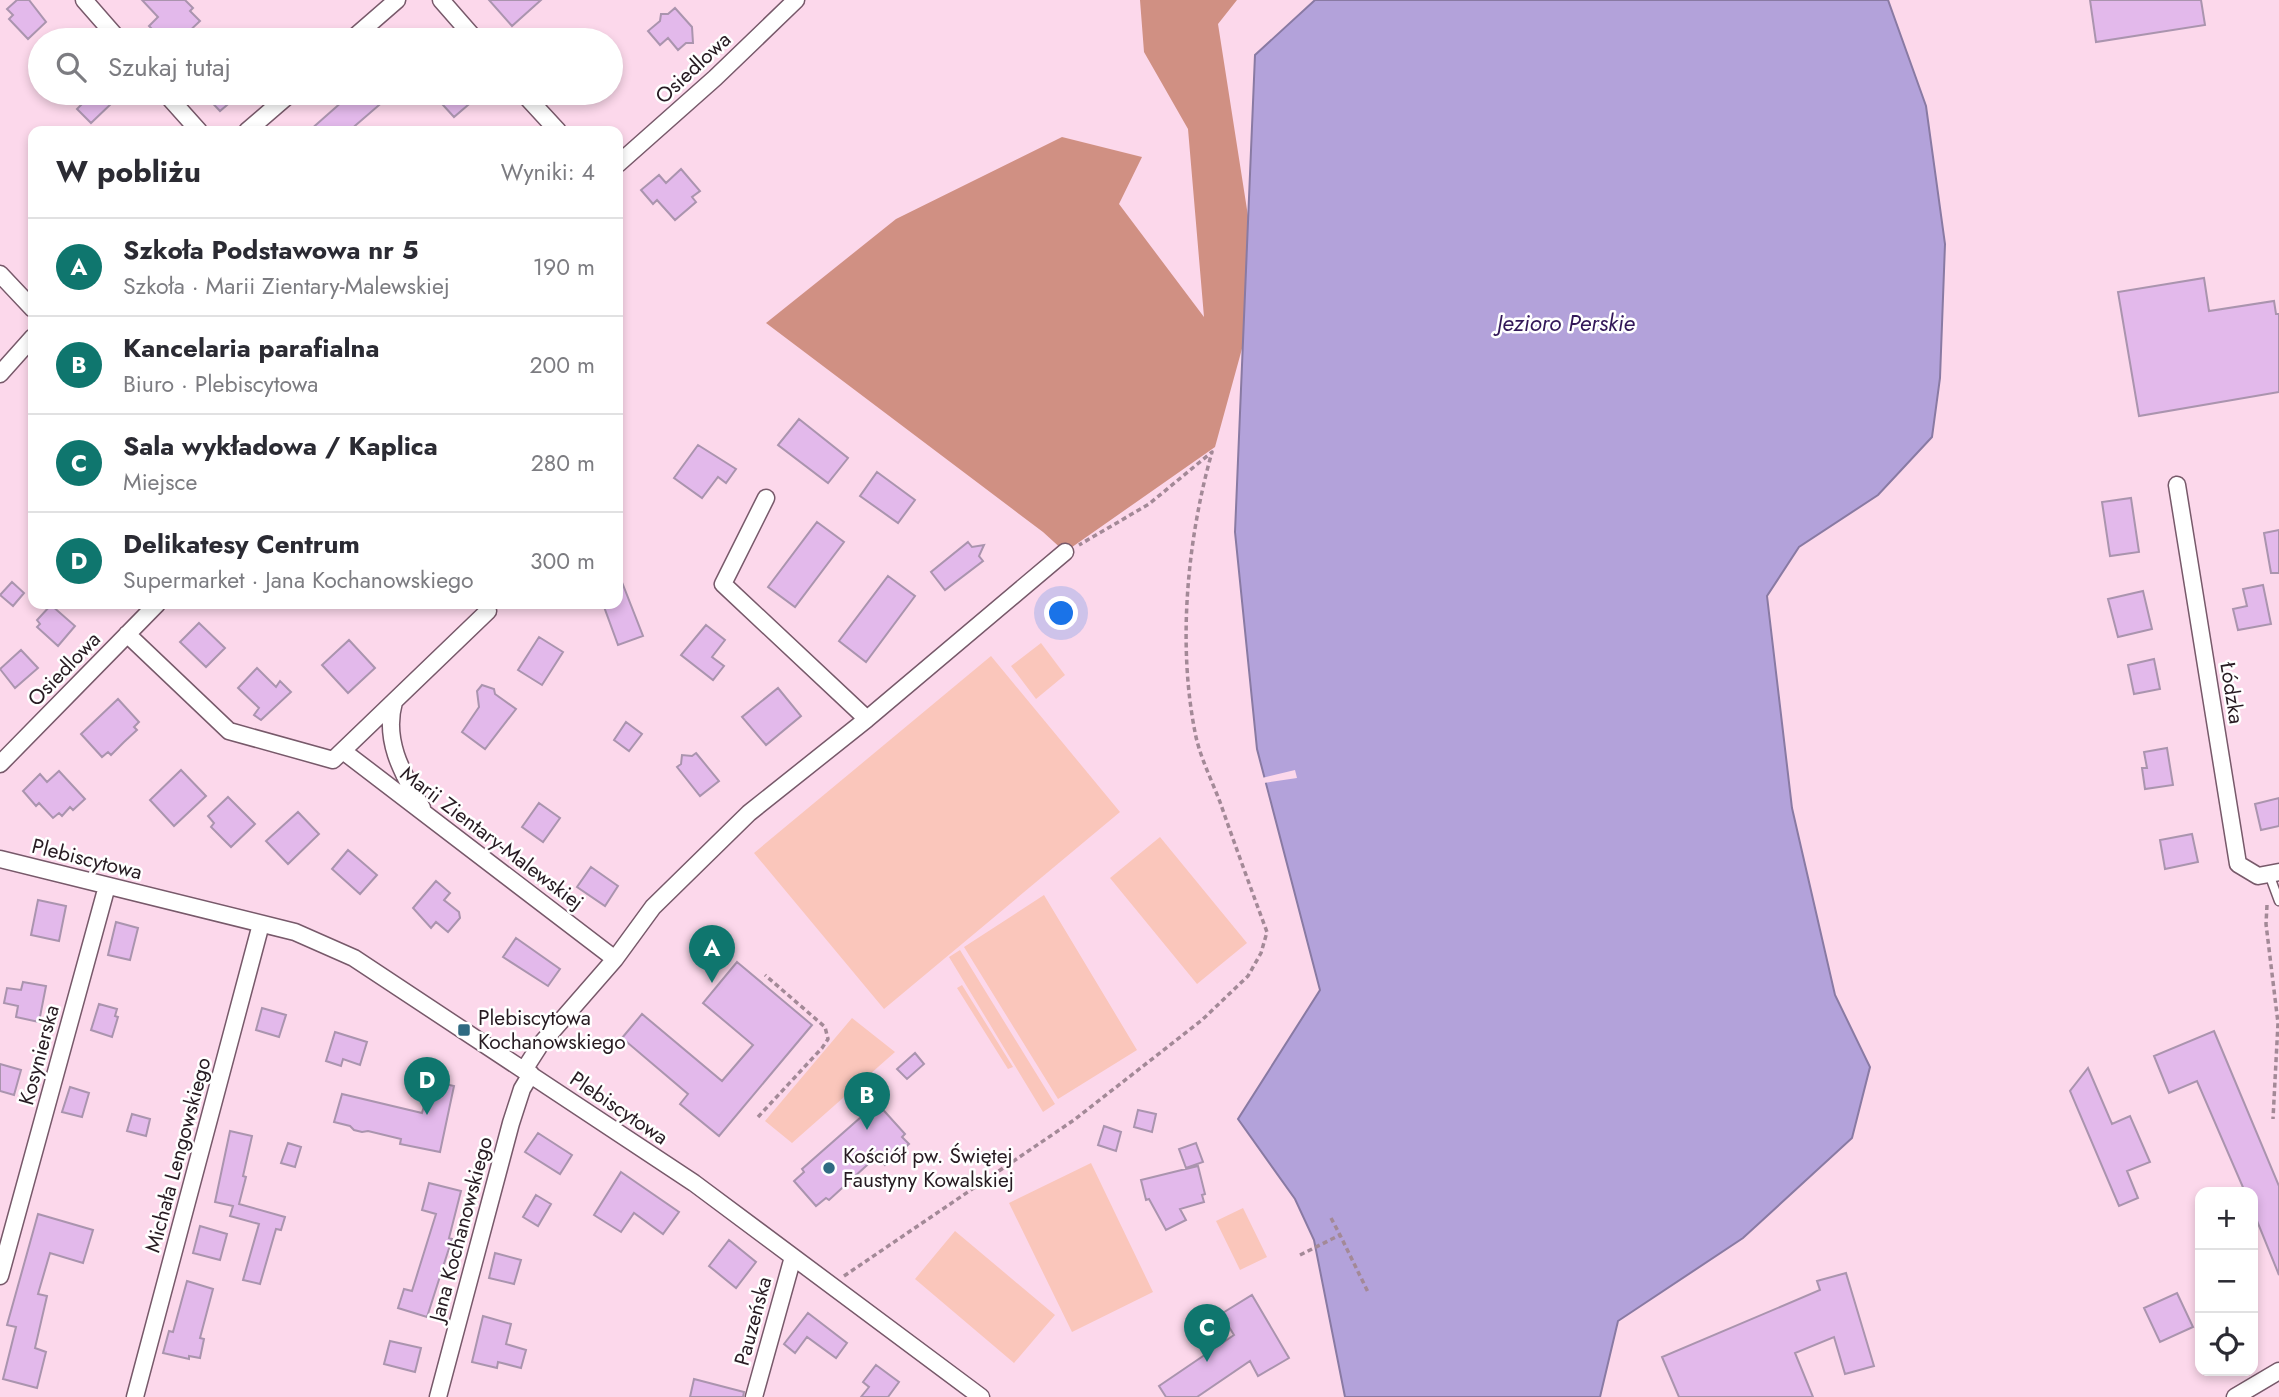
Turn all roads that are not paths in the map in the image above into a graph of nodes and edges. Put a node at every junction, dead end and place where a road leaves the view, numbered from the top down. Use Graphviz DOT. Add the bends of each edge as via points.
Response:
graph roads {
  1 [pos="84,0"];
  2 [pos="397,0"];
  3 [pos="441,0"];
  4 [pos="796,0"];
  5 [pos="108,28"];
  6 [pos="365,28"];
  7 [pos="466,28"];
  8 [pos="176,105"];
  9 [pos="277,105"];
  10 [pos="534,105"];
  11 [pos="195,126"];
  12 [pos="253,126"];
  13 [pos="553,126"];
  14 [pos="623,160"];
  15 [pos="0,274"];
  16 [pos="28,304"];
  17 [pos="28,343"];
  18 [pos="0,374"];
  19 [pos="2177,485"];
  20 [pos="766,498"];
  21 [pos="1065,552"];
  22 [pos="152,609"];
  23 [pos="488,611"];
  24 [pos="127,634"];
  25 [pos="394,701"];
  26 [pos="867,719"];
  27 [pos="342,751"];
  28 [pos="0,764"];
  29 [pos="425,814"];
  30 [pos="0,859"];
  31 [pos="2274,873"];
  32 [pos="107,886"];
  33 [pos="2279,901"];
  34 [pos="261,924"];
  35 [pos="615,959"];
  36 [pos="527,1072"];
  37 [pos="793,1257"];
  38 [pos="0,1276"];
  39 [pos="2279,1371"];
  40 [pos="135,1397"];
  41 [pos="438,1397"];
  42 [pos="754,1397"];
  43 [pos="981,1397"];
  44 [pos="2235,1397"];
  1 -- 5 [label="street"];
  2 -- 6 [label="street"];
  3 -- 7 [label="street"];
  4 -- 14 [label="street, Osiedlowa"];
  8 -- 11 [label="street"];
  9 -- 12 [label="street"];
  10 -- 13 [label="street"];
  15 -- 16 [label="street"];
  17 -- 18 [label="street"];
  19 -- 31 [label="street, Łódzka" via="2238,864 2258,876"];
  20 -- 26 [label="street" via="723,584"];
  21 -- 26 [label="street"];
  22 -- 24 [label="street, Osiedlowa"];
  23 -- 25 [label="street"];
  24 -- 27 [label="street" via="229,731 333,760"];
  24 -- 28 [label="street, Osiedlowa"];
  25 -- 27 [label="street"];
  25 -- 29 [label="street" via="390,718 393,744"];
  26 -- 35 [label="street" via="749,813 653,907"];
  27 -- 29 [label="street, Marii Zientary-Malewskiej"];
  29 -- 35 [label="street, Marii Zientary-Malewskiej"];
  30 -- 32 [label="street, Plebiscytowa"];
  31 -- 33 [label="lane"];
  32 -- 34 [label="street, Plebiscytowa"];
  32 -- 38 [label="street, Kosynierska"];
  34 -- 36 [label="street, Plebiscytowa" via="295,932 354,958"];
  34 -- 40 [label="street, Michała Lengowskiego"];
  35 -- 36 [label="street" via="540,1045"];
  36 -- 37 [label="street, Plebiscytowa" via="694,1183"];
  36 -- 41 [label="street, Jana Kochanowskiego"];
  37 -- 42 [label="street, Pauzeńska"];
  37 -- 43 [label="street, Plebiscytowa"];
  39 -- 44 [label="street"];
}
